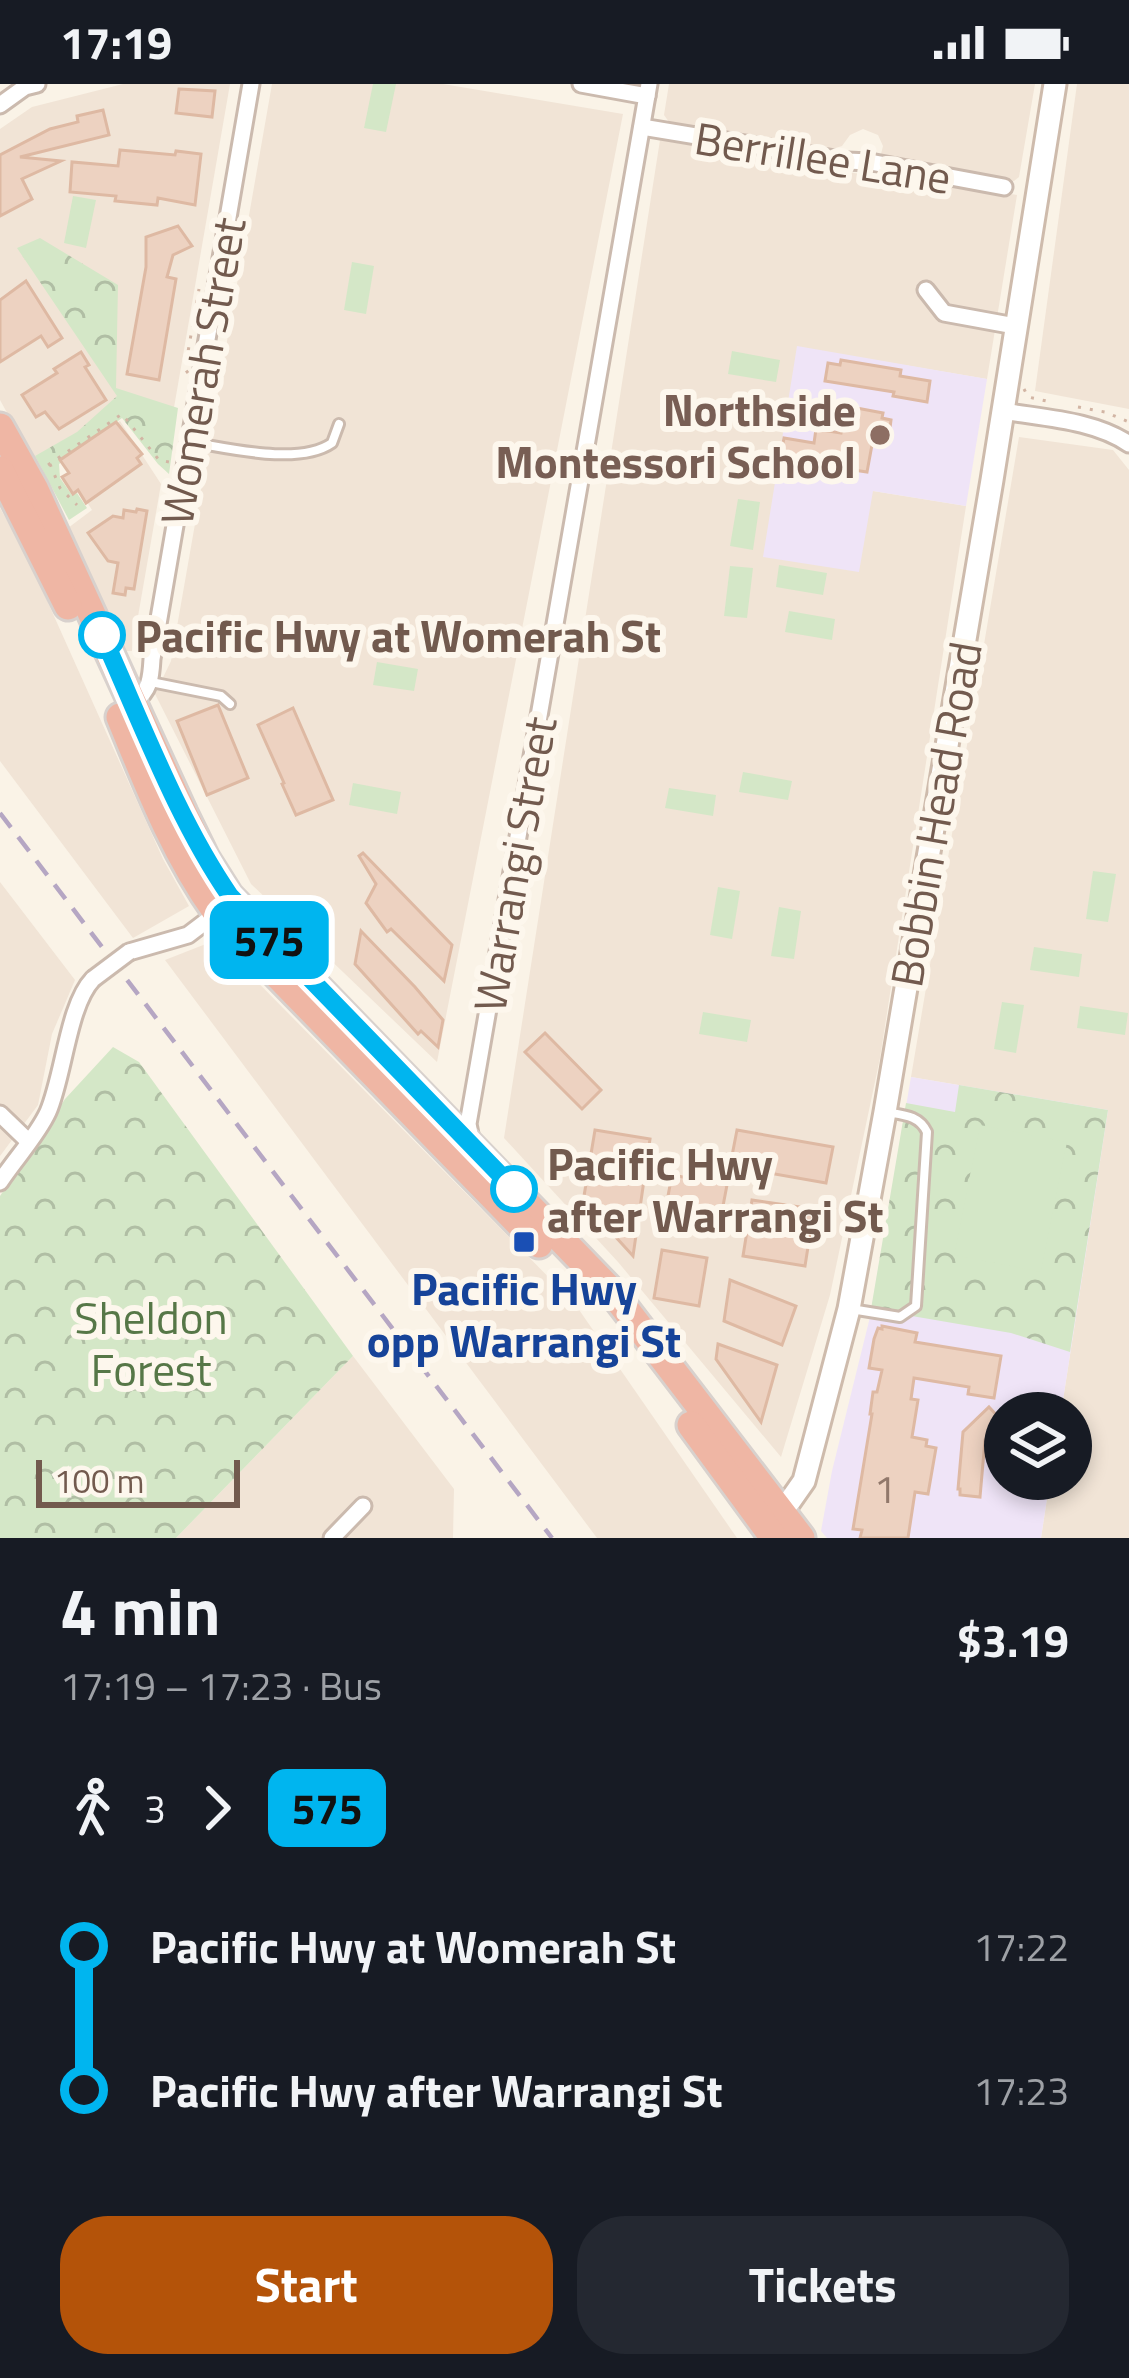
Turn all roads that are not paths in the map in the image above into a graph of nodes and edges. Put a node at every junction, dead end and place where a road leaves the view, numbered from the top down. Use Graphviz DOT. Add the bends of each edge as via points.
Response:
graph roads {
  1 [pos="37,84"];
  2 [pos="251,84"];
  3 [pos="581,84"];
  4 [pos="1055,84"];
  5 [pos="648,90"];
  6 [pos="0,105"];
  7 [pos="642,127"];
  8 [pos="1004,187"];
  9 [pos="926,290"];
  10 [pos="1015,326"];
  11 [pos="1003,411"];
  12 [pos="339,424"];
  13 [pos="0,427"];
  14 [pos="189,442"];
  15 [pos="1129,444"];
  16 [pos="0,470"];
  17 [pos="152,659"];
  18 [pos="119,672"];
  19 [pos="142,693"];
  20 [pos="230,704"];
  21 [pos="217,913"];
  22 [pos="885,1112"];
  23 [pos="0,1114"];
  24 [pos="28,1141"];
  25 [pos="473,1148"];
  26 [pos="0,1181"];
  27 [pos="849,1309"];
  28 [pos="363,1506"];
  29 [pos="772,1524"];
  30 [pos="332,1538"];
  31 [pos="801,1538"];
  1 -- 6 [label="street"];
  2 -- 14 [label="street, Womerah Street"];
  3 -- 5 [label="street"];
  4 -- 10 [label="main road, Bobbin Head Road"];
  5 -- 7 [label="street, Warrangi Street"];
  7 -- 8 [label="street, Berrillee Lane"];
  7 -- 25 [label="street, Warrangi Street" via="468,1124"];
  9 -- 10 [label="street" via="944,313"];
  10 -- 11 [label="main road, Bobbin Head Road"];
  11 -- 15 [label="street" via="1097,429"];
  11 -- 22 [label="main road, Bobbin Head Road"];
  12 -- 14 [label="lane" via="332,443 313,453"];
  13 -- 18 [label="highway"];
  14 -- 17 [label="street, Womerah Street"];
  16 -- 21 [label="highway" via="108,687 163,820"];
  17 -- 18 [label="street"];
  17 -- 19 [label="street, Womerah Street"];
  18 -- 19 [label="highway"];
  19 -- 20 [label="lane" via="220,696"];
  19 -- 25 [label="highway" via="206,858 230,896"];
  21 -- 24 [label="street, bridge" via="188,935 129,952 78,998 46,1116"];
  21 -- 29 [label="highway" via="598,1304"];
  22 -- 27 [label="main road, Bobbin Head Road"];
  22 -- 27 [label="lane" via="911,1117 927,1132 916,1306 900,1317"];
  23 -- 24 [label="street"];
  24 -- 26 [label="street"];
  25 -- 29 [label="highway" via="627,1311"];
  27 -- 29 [label="main road, Bobbin Head Road" via="804,1480"];
  28 -- 30 [label="street"];
  29 -- 31 [label="highway"];
}
